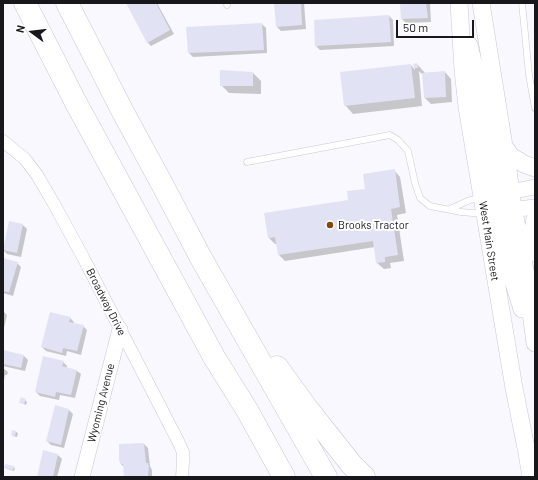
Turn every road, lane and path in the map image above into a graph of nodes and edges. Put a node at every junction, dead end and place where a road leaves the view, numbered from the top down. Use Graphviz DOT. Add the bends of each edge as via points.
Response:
graph roads {
  1 [pos="25,3"];
  2 [pos="67,3"];
  3 [pos="481,3"];
  4 [pos="522,3"];
  5 [pos="460,6"];
  6 [pos="535,108"];
  7 [pos="3,141"];
  8 [pos="504,146"];
  9 [pos="145,153"];
  10 [pos="247,162"];
  11 [pos="535,168"];
  12 [pos="535,187"];
  13 [pos="497,194"];
  14 [pos="535,207"];
  15 [pos="450,209"];
  16 [pos="499,212"];
  17 [pos="535,219"];
  18 [pos="535,253"];
  19 [pos="120,329"];
  20 [pos="535,341"];
  21 [pos="247,410"];
  22 [pos="82,477"];
  23 [pos="182,477"];
  24 [pos="275,477"];
  25 [pos="284,477"];
  26 [pos="326,477"];
  27 [pos="364,477"];
  28 [pos="531,477"];
  1 -- 21 [label="highway" via="142,226 214,357"];
  2 -- 9 [label="highway"];
  3 -- 8 [label="main road, West Main Street"];
  4 -- 6 [label="lane" via="529,76"];
  5 -- 13 [label="main road, West Main Street" via="463,70 479,182"];
  7 -- 19 [label="street, Broadway Drive" via="25,159 37,175"];
  8 -- 11 [label="main road" via="511,156"];
  8 -- 13 [label="main road, West Main Street"];
  9 -- 26 [label="highway" via="201,258"];
  9 -- 27 [label="highway" via="277,367 351,464"];
  10 -- 15 [label="lane" via="390,134 408,151 420,198 430,206"];
  12 -- 13 [label="street"];
  13 -- 15 [label="lane" via="470,200"];
  13 -- 16 [label="main road, West Main Street"];
  13 -- 16 [label="main road, West Main Street"];
  14 -- 16 [label="street"];
  15 -- 16 [label="lane" via="461,212"];
  16 -- 20 [label="main road, West Main Street" via="526,276"];
  16 -- 28 [label="main road, West Main Street" via="495,280"];
  17 -- 18 [label="main road" via="532,236"];
  19 -- 22 [label="street, Wyoming Avenue"];
  19 -- 23 [label="street, Broadway Drive" via="178,441 182,452"];
  21 -- 24 [label="highway"];
  21 -- 25 [label="highway"];
}
